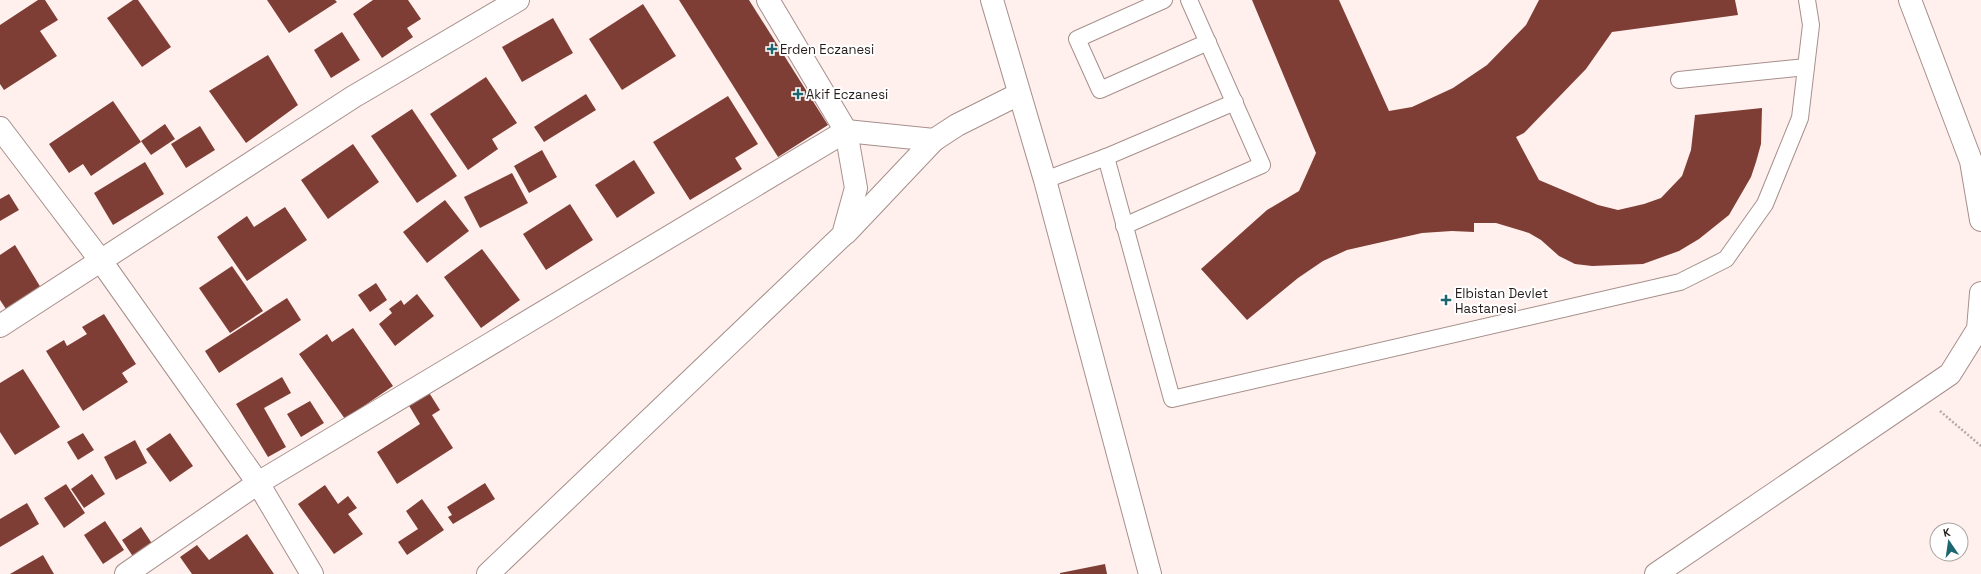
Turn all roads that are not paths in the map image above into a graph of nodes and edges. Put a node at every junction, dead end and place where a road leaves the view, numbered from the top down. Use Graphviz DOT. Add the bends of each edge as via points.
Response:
graph roads {
  1 [pos="518,0"];
  2 [pos="768,0"];
  3 [pos="992,0"];
  4 [pos="1164,0"];
  5 [pos="1189,0"];
  6 [pos="1807,0"];
  7 [pos="1910,0"];
  8 [pos="1208,42"];
  9 [pos="1806,67"];
  10 [pos="1679,80"];
  11 [pos="1019,94"];
  12 [pos="1234,102"];
  13 [pos="0,128"];
  14 [pos="846,131"];
  15 [pos="934,140"];
  16 [pos="1106,158"];
  17 [pos="1045,180"];
  18 [pos="1981,220"];
  19 [pos="1124,226"];
  20 [pos="843,235"];
  21 [pos="101,261"];
  22 [pos="1981,294"];
  23 [pos="0,326"];
  24 [pos="258,483"];
  25 [pos="126,574"];
  26 [pos="312,574"];
  27 [pos="488,574"];
  28 [pos="1150,574"];
  29 [pos="1656,574"];
  1 -- 21 [label="street" via="353,97"];
  2 -- 14 [label="street"];
  3 -- 11 [label="street"];
  4 -- 8 [label="lane" via="1077,38 1100,90"];
  5 -- 8 [label="lane"];
  6 -- 9 [label="lane" via="1811,25"];
  7 -- 18 [label="street" via="1971,160"];
  8 -- 12 [label="lane"];
  9 -- 10 [label="lane"];
  9 -- 19 [label="lane" via="1800,118 1765,204 1726,259 1680,282 1172,399"];
  11 -- 15 [label="street"];
  11 -- 17 [label="street"];
  12 -- 16 [label="lane"];
  12 -- 19 [label="lane" via="1262,165"];
  13 -- 21 [label="street"];
  14 -- 15 [label="street"];
  14 -- 20 [label="street" via="856,188"];
  14 -- 24 [label="street"];
  15 -- 20 [label="street"];
  16 -- 17 [label="lane"];
  16 -- 19 [label="lane"];
  17 -- 28 [label="street"];
  20 -- 27 [label="street"];
  21 -- 23 [label="street"];
  21 -- 24 [label="street"];
  22 -- 29 [label="street" via="1978,329 1950,374"];
  24 -- 25 [label="street"];
  24 -- 26 [label="street"];
}
